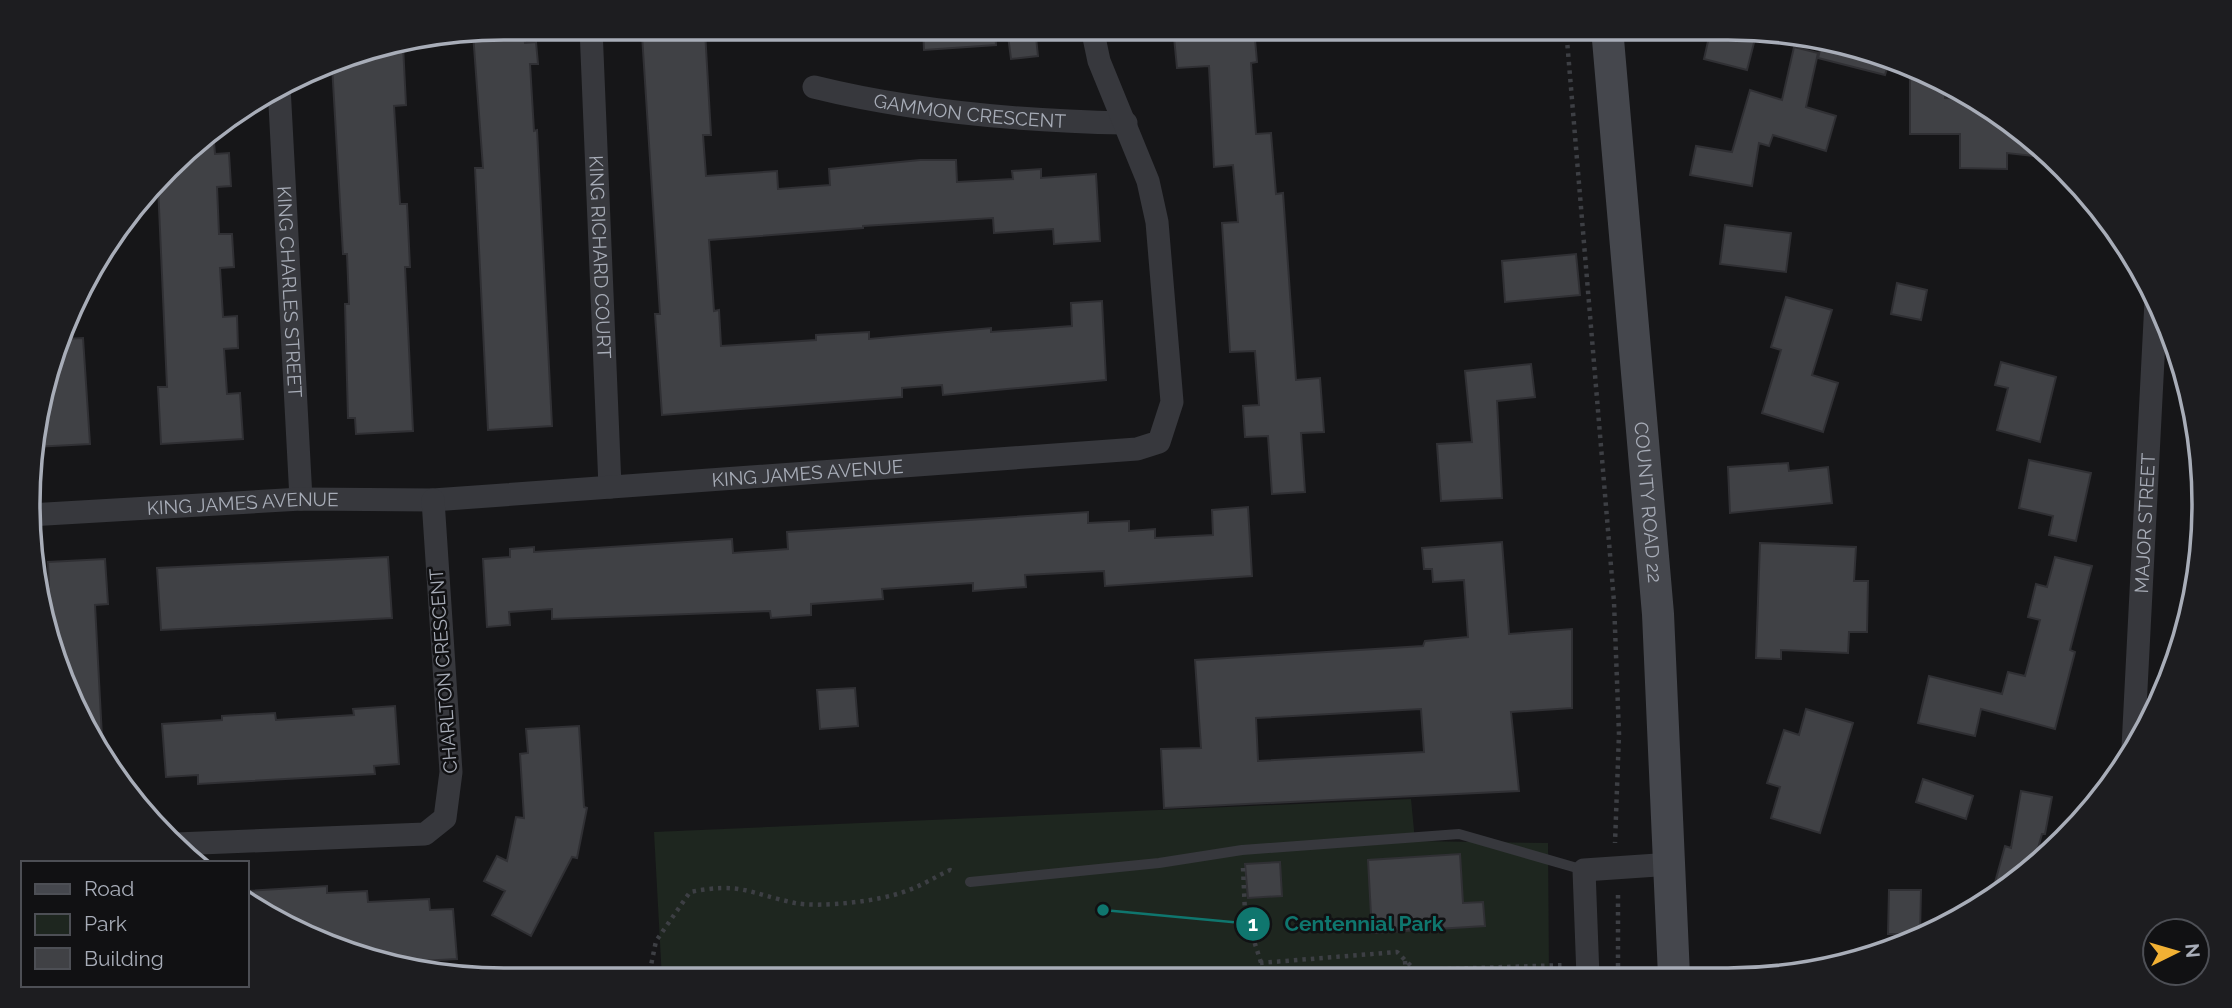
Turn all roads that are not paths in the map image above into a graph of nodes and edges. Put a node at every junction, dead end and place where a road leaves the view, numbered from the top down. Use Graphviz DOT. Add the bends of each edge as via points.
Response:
graph roads {
  1 [pos="591,40"];
  2 [pos="1094,40"];
  3 [pos="1608,40"];
  4 [pos="814,87"];
  5 [pos="280,98"];
  6 [pos="1126,123"];
  7 [pos="2155,324"];
  8 [pos="610,486"];
  9 [pos="301,499"];
  10 [pos="433,500"];
  11 [pos="40,514"];
  12 [pos="2134,728"];
  13 [pos="188,844"];
  14 [pos="1672,864"];
  15 [pos="1584,870"];
  16 [pos="970,882"];
  17 [pos="1587,968"];
  18 [pos="1674,968"];
  1 -- 8 [label="street, KING RICHARD COURT"];
  2 -- 6 [label="street, KING JAMES AVENUE"];
  3 -- 14 [label="main road, COUNTY ROAD 22" via="1658,614"];
  4 -- 6 [label="street, GAMMON CRESCENT" via="865,99 1036,121"];
  5 -- 9 [label="street, KING CHARLES STREET"];
  6 -- 8 [label="street, KING JAMES AVENUE" via="1148,180 1157,222 1172,402 1159,442 1137,449"];
  7 -- 12 [label="street, MAJOR STREET"];
  8 -- 10 [label="street, KING JAMES AVENUE"];
  9 -- 10 [label="street, KING JAMES AVENUE"];
  9 -- 11 [label="street, KING JAMES AVENUE"];
  10 -- 13 [label="street, CHARLTON CRESCENT" via="451,772 445,818 425,834"];
  14 -- 15 [label="street"];
  14 -- 18 [label="main road, COUNTY ROAD 22"];
  15 -- 16 [label="lane" via="1459,834 1242,850"];
  15 -- 17 [label="street"];
}
